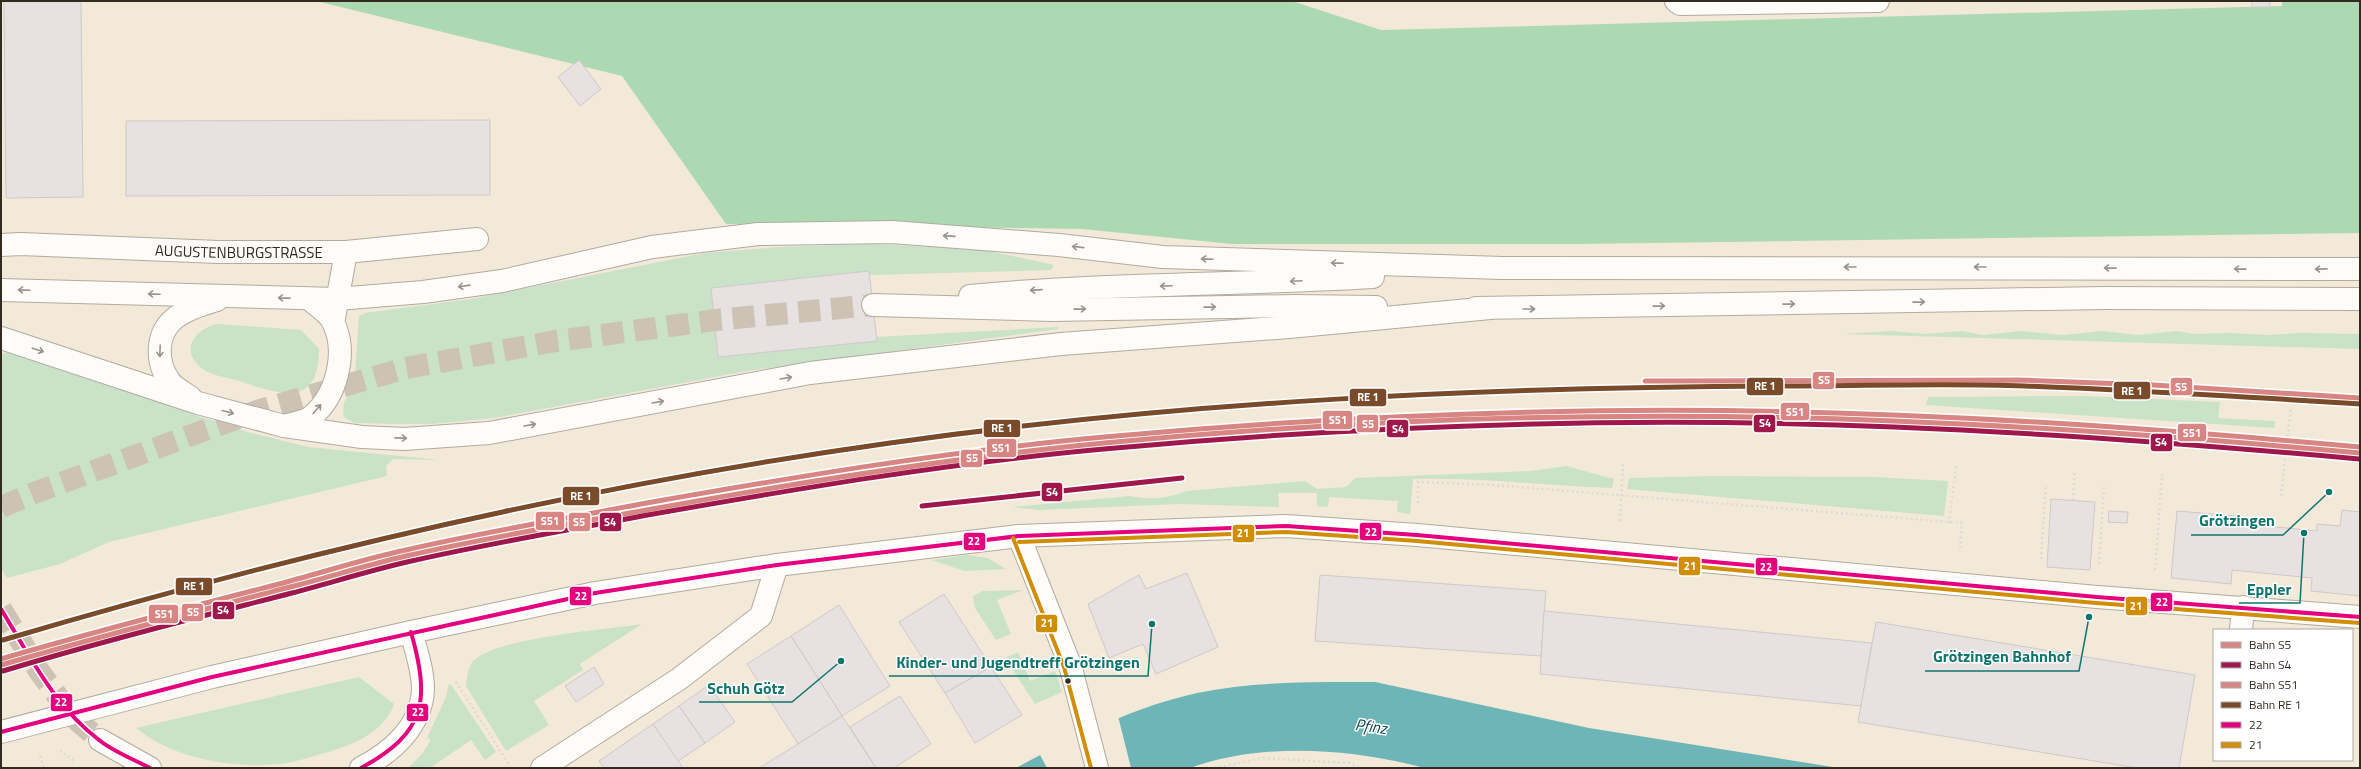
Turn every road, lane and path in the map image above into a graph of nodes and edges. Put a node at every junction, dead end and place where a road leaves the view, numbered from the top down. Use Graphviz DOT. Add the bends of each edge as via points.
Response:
graph roads {
  1 [pos="1676,1"];
  2 [pos="1878,1"];
  3 [pos="477,239"];
  4 [pos="1,245"];
  5 [pos="346,252"];
  6 [pos="1502,268"];
  7 [pos="2360,269"];
  8 [pos="1,290"];
  9 [pos="228,296"];
  10 [pos="309,299"];
  11 [pos="337,299"];
  12 [pos="2360,299"];
  13 [pos="1490,308"];
  14 [pos="333,321"];
  15 [pos="1,338"];
  16 [pos="198,404"];
  17 [pos="2291,407"];
  18 [pos="284,426"];
  19 [pos="1623,462"];
  20 [pos="1956,466"];
  21 [pos="2075,470"];
  22 [pos="2162,474"];
  23 [pos="2046,484"];
  24 [pos="2104,486"];
  25 [pos="1620,495"];
  26 [pos="2280,496"];
  27 [pos="2073,500"];
  28 [pos="1949,523"];
  29 [pos="1417,535"];
  30 [pos="1019,536"];
  31 [pos="1620,555"];
  32 [pos="776,565"];
  33 [pos="1957,584"];
  34 [pos="2039,590"];
  35 [pos="2097,597"];
  36 [pos="2152,600"];
  37 [pos="2243,607"];
  38 [pos="2360,617"];
  39 [pos="2241,629"];
  40 [pos="411,632"];
  41 [pos="420,662"];
  42 [pos="1,732"];
  43 [pos="100,740"];
  44 [pos="40,756"];
  45 [pos="44,768"];
  46 [pos="150,768"];
  47 [pos="361,768"];
  48 [pos="511,768"];
  49 [pos="542,768"];
  50 [pos="1097,768"];
  51 [pos="1214,768"];
  52 [pos="1361,768"];
  1 -- 2 [label="main road" via="1680,4"];
  3 -- 5 [label="main road, AUGUSTENBURGSTRASSE"];
  4 -- 5 [label="main road, AUGUSTENBURGSTRASSE" via="218,252"];
  5 -- 11 [label="main road"];
  7 -- 6 [label="main road, one-way"];
  6 -- 11 [label="main road, one-way" via="1163,257 1059,245 892,232 758,234 652,247 502,281 423,292"];
  6 -- 13 [label="main road, one-way" via="1294,282 1047,289 873,305 1053,310 1294,306"];
  9 -- 8 [label="main road, one-way"];
  10 -- 9 [label="main road, one-way"];
  9 -- 16 [label="main road, one-way" via="197,306 175,319 164,333 159,349 161,366 171,383"];
  10 -- 11 [label="main road"];
  10 -- 14 [label="main road"];
  11 -- 14 [label="main road"];
  13 -- 12 [label="main road, one-way" via="2112,298"];
  18 -- 13 [label="main road, one-way" via="362,437 404,439 489,433 818,372 1061,344 1288,327"];
  18 -- 14 [label="main road, one-way" via="310,418 330,395 339,374 338,343"];
  15 -- 16 [label="main road, one-way"];
  16 -- 18 [label="main road, one-way"];
  17 -- 26 [label="path"];
  19 -- 25 [label="path"];
  20 -- 28 [label="path"];
  21 -- 27 [label="path"];
  22 -- 36 [label="path"];
  23 -- 34 [label="path"];
  24 -- 35 [label="path"];
  25 -- 28 [label="path"];
  25 -- 29 [label="path" via="1418,482"];
  25 -- 31 [label="path"];
  28 -- 33 [label="path" via="1962,523"];
  29 -- 30 [label="main road" via="1286,526"];
  29 -- 31 [label="main road"];
  30 -- 32 [label="main road"];
  30 -- 50 [label="main road" via="1070,665"];
  31 -- 33 [label="main road"];
  32 -- 40 [label="main road" via="596,593"];
  32 -- 49 [label="main road" via="761,616 679,679"];
  33 -- 34 [label="main road"];
  34 -- 35 [label="main road"];
  35 -- 36 [label="main road"];
  36 -- 37 [label="main road"];
  37 -- 38 [label="main road"];
  37 -- 39 [label="main road"];
  40 -- 41 [label="main road"];
  40 -- 42 [label="main road" via="212,677"];
  41 -- 47 [label="main road" via="423,690 418,713 404,738 379,759"];
  41 -- 48 [label="path" via="456,682"];
  43 -- 46 [label="main road"];
  44 -- 45 [label="path"];
  51 -- 52 [label="path" via="1262,758 1350,763"];
}
